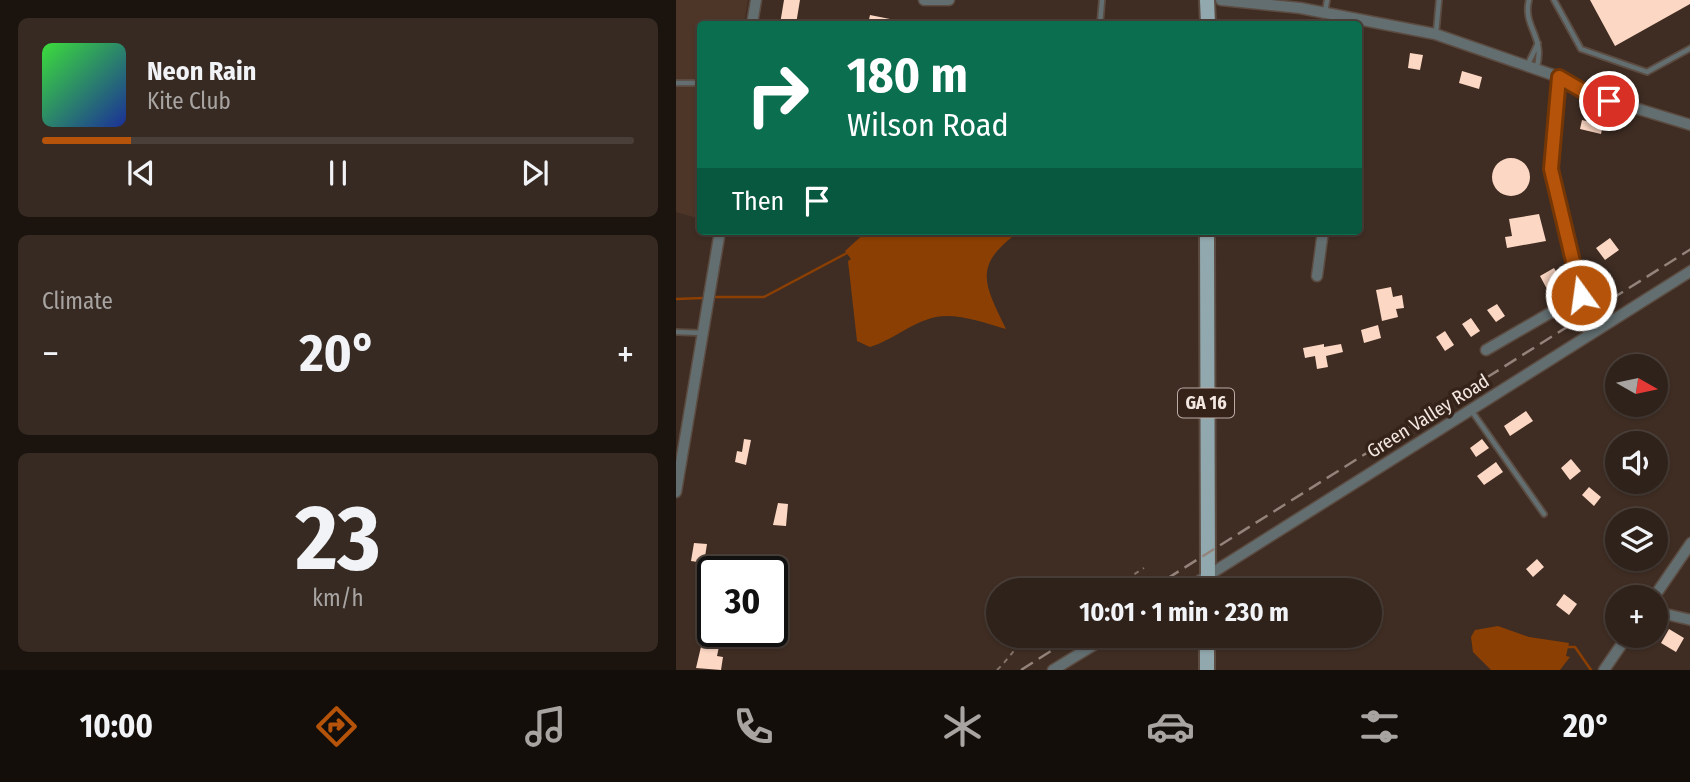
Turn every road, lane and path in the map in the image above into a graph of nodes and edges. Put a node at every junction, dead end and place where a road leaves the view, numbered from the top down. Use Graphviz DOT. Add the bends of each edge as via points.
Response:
graph roads {
  1 [pos="756,0"];
  2 [pos="924,0"];
  3 [pos="948,0"];
  4 [pos="1102,0"];
  5 [pos="1207,0"];
  6 [pos="1221,0"];
  7 [pos="1327,0"];
  8 [pos="1439,0"];
  9 [pos="1529,0"];
  10 [pos="1554,0"];
  11 [pos="1325,14"];
  12 [pos="752,21"];
  13 [pos="1100,21"];
  14 [pos="1207,21"];
  15 [pos="1354,21"];
  16 [pos="1362,22"];
  17 [pos="1436,34"];
  18 [pos="1538,43"];
  19 [pos="1690,48"];
  20 [pos="1532,67"];
  21 [pos="1559,77"];
  22 [pos="676,83"];
  23 [pos="697,83"];
  24 [pos="1690,125"];
  25 [pos="719,235"];
  26 [pos="1207,235"];
  27 [pos="1322,235"];
  28 [pos="1690,271"];
  29 [pos="1317,276"];
  30 [pos="676,332"];
  31 [pos="703,333"];
  32 [pos="1486,350"];
  33 [pos="1471,410"];
  34 [pos="677,478"];
  35 [pos="676,492"];
  36 [pos="1544,514"];
  37 [pos="1690,543"];
  38 [pos="1144,568"];
  39 [pos="1128,578"];
  40 [pos="1208,578"];
  41 [pos="1216,578"];
  42 [pos="1662,585"];
  43 [pos="1668,615"];
  44 [pos="1690,620"];
  45 [pos="1013,648"];
  46 [pos="1089,648"];
  47 [pos="1207,648"];
  48 [pos="1618,648"];
  49 [pos="997,670"];
  50 [pos="1053,670"];
  51 [pos="1207,670"];
  52 [pos="1604,670"];
  1 -- 12 [label="street"];
  2 -- 3 [label="street"];
  4 -- 13 [label="lane"];
  5 -- 14 [label="main road"];
  6 -- 11 [label="street"];
  7 -- 11 [label="lane"];
  8 -- 17 [label="lane"];
  9 -- 18 [label="lane" via="1528,16"];
  10 -- 19 [label="lane" via="1581,48 1640,71 1650,71"];
  11 -- 15 [label="street"];
  16 -- 17 [label="street"];
  17 -- 20 [label="street"];
  18 -- 20 [label="lane"];
  18 -- 20 [label="lane" via="1542,53"];
  20 -- 21 [label="street"];
  21 -- 24 [label="street" via="1588,94"];
  21 -- 32 [label="street" via="1551,169 1581,295"];
  22 -- 23 [label="lane"];
  25 -- 31 [label="street"];
  26 -- 40 [label="main road, GA 16"];
  27 -- 29 [label="street"];
  28 -- 33 [label="street, Green Valley Road"];
  30 -- 31 [label="lane"];
  31 -- 34 [label="street"];
  33 -- 36 [label="lane"];
  33 -- 41 [label="street, Green Valley Road"];
  34 -- 35 [label="street"];
  37 -- 42 [label="street"];
  38 -- 39 [label="path"];
  43 -- 44 [label="street"];
  45 -- 49 [label="path"];
  46 -- 50 [label="street"];
  47 -- 51 [label="main road"];
  48 -- 52 [label="street"];
}
